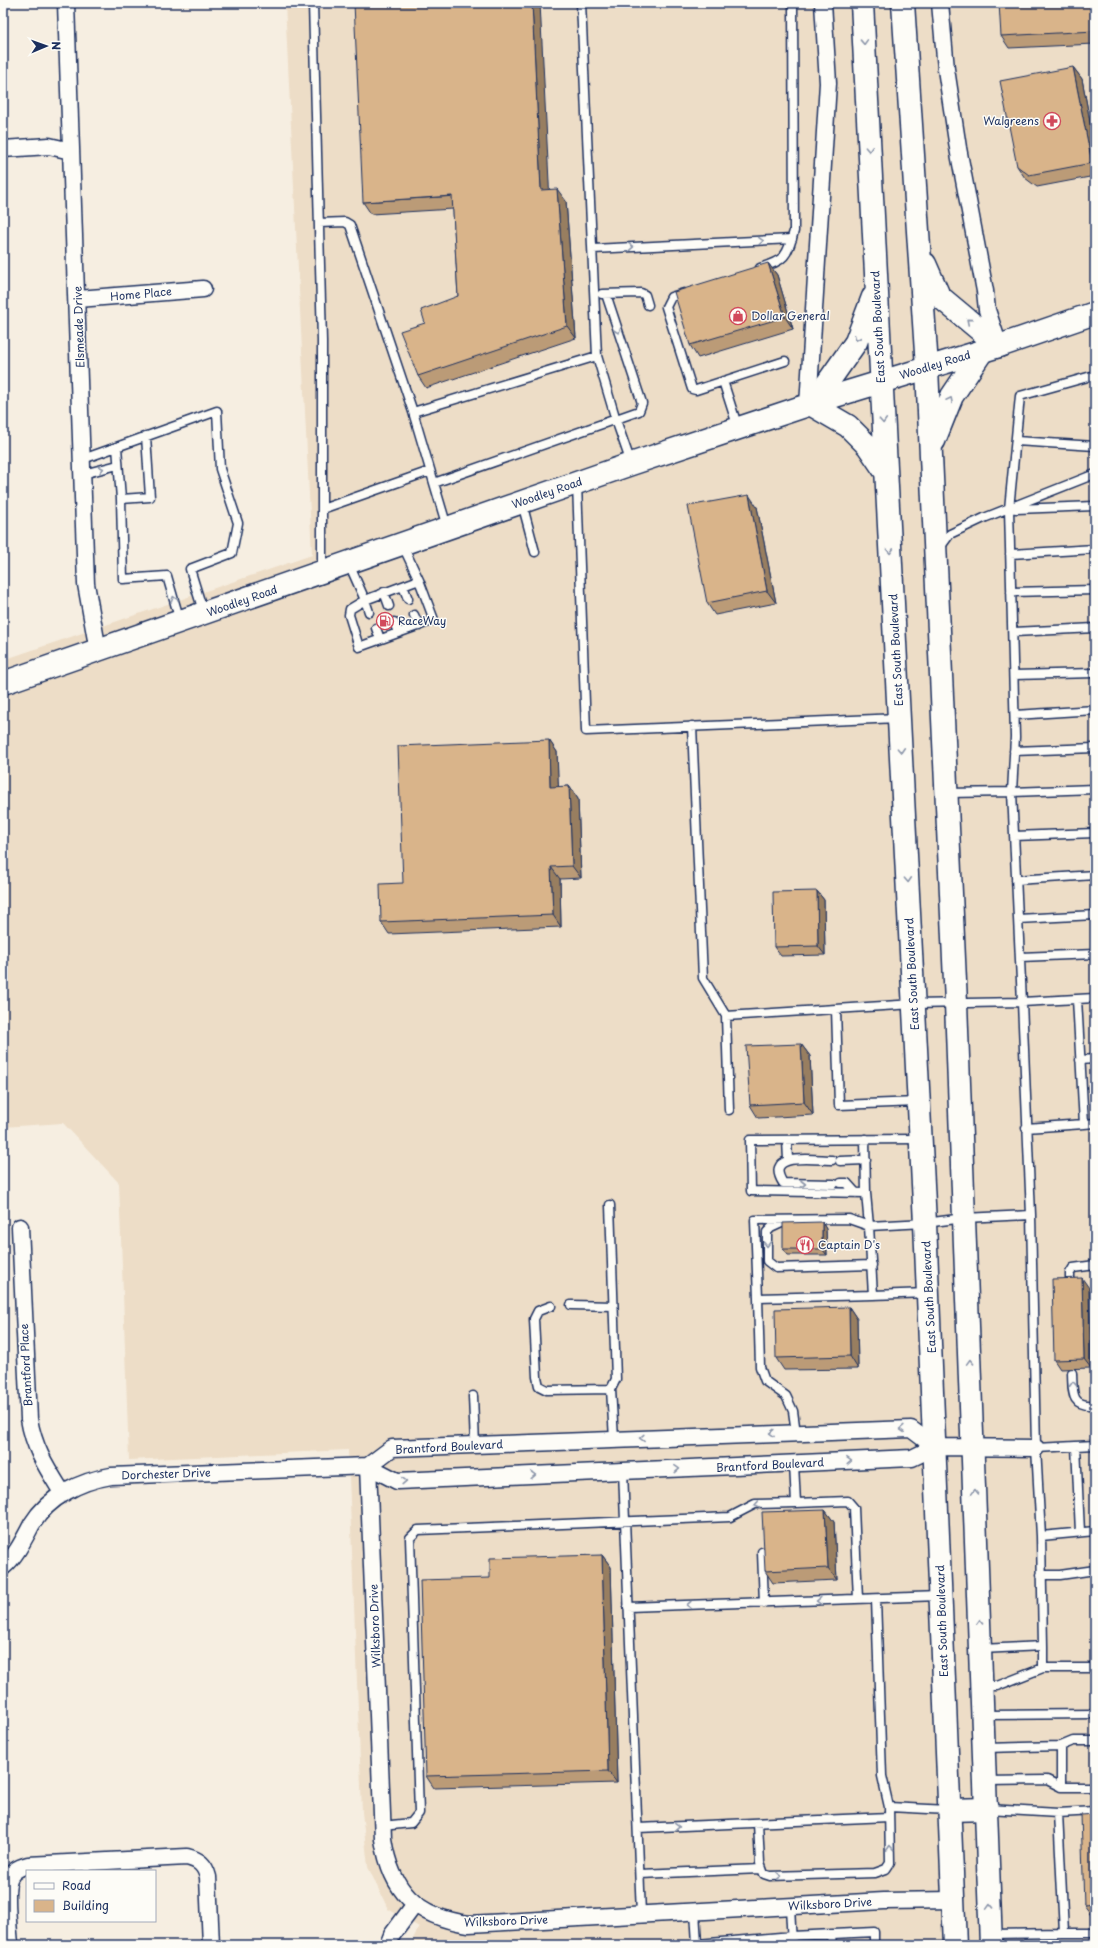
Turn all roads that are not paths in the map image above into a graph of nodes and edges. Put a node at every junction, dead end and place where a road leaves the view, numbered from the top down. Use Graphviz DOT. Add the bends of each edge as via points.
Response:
graph roads {
  1 [pos="66,3"];
  2 [pos="314,3"];
  3 [pos="581,3"];
  4 [pos="793,3"];
  5 [pos="823,3"];
  6 [pos="862,3"];
  7 [pos="903,3"];
  8 [pos="940,3"];
  9 [pos="3,149"];
  10 [pos="71,151"];
  11 [pos="319,223"];
  12 [pos="792,239"];
  13 [pos="592,249"];
  14 [pos="919,252"];
  15 [pos="751,271"];
  16 [pos="876,288"];
  17 [pos="203,289"];
  18 [pos="693,290"];
  19 [pos="595,294"];
  20 [pos="606,294"];
  21 [pos="78,299"];
  22 [pos="648,305"];
  23 [pos="1095,313"];
  24 [pos="1095,322"];
  25 [pos="1065,323"];
  26 [pos="991,348"];
  27 [pos="597,356"];
  28 [pos="785,361"];
  29 [pos="927,368"];
  30 [pos="1095,375"];
  31 [pos="723,381"];
  32 [pos="881,382"];
  33 [pos="810,405"];
  34 [pos="413,412"];
  35 [pos="616,420"];
  36 [pos="738,429"];
  37 [pos="146,436"];
  38 [pos="1016,441"];
  39 [pos="1095,446"];
  40 [pos="117,447"];
  41 [pos="930,449"];
  42 [pos="632,464"];
  43 [pos="118,465"];
  44 [pos="83,467"];
  45 [pos="430,471"];
  46 [pos="886,473"];
  47 [pos="1095,474"];
  48 [pos="434,483"];
  49 [pos="577,483"];
  50 [pos="121,499"];
  51 [pos="522,502"];
  52 [pos="1095,506"];
  53 [pos="322,509"];
  54 [pos="1009,509"];
  55 [pos="447,528"];
  56 [pos="402,544"];
  57 [pos="1095,549"];
  58 [pos="535,552"];
  59 [pos="935,554"];
  60 [pos="1010,554"];
  61 [pos="349,563"];
  62 [pos="322,572"];
  63 [pos="418,580"];
  64 [pos="402,586"];
  65 [pos="1095,590"];
  66 [pos="384,592"];
  67 [pos="1011,592"];
  68 [pos="408,598"];
  69 [pos="365,600"];
  70 [pos="388,606"];
  71 [pos="369,612"];
  72 [pos="204,614"];
  73 [pos="414,615"];
  74 [pos="181,622"];
  75 [pos="394,622"];
  76 [pos="419,626"];
  77 [pos="376,628"];
  78 [pos="1095,628"];
  79 [pos="1014,632"];
  80 [pos="398,633"];
  81 [pos="380,639"];
  82 [pos="98,651"];
  83 [pos="1095,673"];
  84 [pos="1014,675"];
  85 [pos="3,683"];
  86 [pos="1095,710"];
  87 [pos="1015,715"];
  88 [pos="900,718"];
  89 [pos="692,726"];
  90 [pos="1095,748"];
  91 [pos="1014,751"];
  92 [pos="1095,789"];
  93 [pos="1012,792"];
  94 [pos="946,793"];
  95 [pos="1095,833"];
  96 [pos="1014,836"];
  97 [pos="1095,875"];
  98 [pos="1016,880"];
  99 [pos="1095,915"];
  100 [pos="1018,919"];
  101 [pos="1095,954"];
  102 [pos="1020,957"];
  103 [pos="1095,998"];
  104 [pos="1077,999"];
  105 [pos="1022,1002"];
  106 [pos="914,1004"];
  107 [pos="956,1004"];
  108 [pos="836,1009"];
  109 [pos="726,1016"];
  110 [pos="1095,1059"];
  111 [pos="1080,1060"];
  112 [pos="918,1102"];
  113 [pos="729,1110"];
  114 [pos="1095,1123"];
  115 [pos="1084,1124"];
  116 [pos="1026,1128"];
  117 [pos="865,1139"];
  118 [pos="920,1139"];
  119 [pos="786,1140"];
  120 [pos="788,1160"];
  121 [pos="866,1160"];
  122 [pos="856,1193"];
  123 [pos="866,1193"];
  124 [pos="610,1205"];
  125 [pos="1031,1216"];
  126 [pos="964,1218"];
  127 [pos="791,1220"];
  128 [pos="925,1223"];
  129 [pos="869,1226"];
  130 [pos="20,1227"];
  131 [pos="872,1266"];
  132 [pos="1095,1266"];
  133 [pos="1070,1283"];
  134 [pos="928,1294"];
  135 [pos="873,1295"];
  136 [pos="758,1298"];
  137 [pos="571,1305"];
  138 [pos="551,1306"];
  139 [pos="614,1306"];
  140 [pos="1072,1373"];
  141 [pos="611,1389"];
  142 [pos="473,1396"];
  143 [pos="1095,1405"];
  144 [pos="796,1433"];
  145 [pos="614,1439"];
  146 [pos="474,1445"];
  147 [pos="1095,1445"];
  148 [pos="974,1446"];
  149 [pos="1076,1446"];
  150 [pos="935,1447"];
  151 [pos="1036,1448"];
  152 [pos="794,1464"];
  153 [pos="368,1466"];
  154 [pos="623,1471"];
  155 [pos="63,1494"];
  156 [pos="796,1503"];
  157 [pos="625,1522"];
  158 [pos="1095,1531"];
  159 [pos="1080,1532"];
  160 [pos="1041,1536"];
  161 [pos="762,1552"];
  162 [pos="3,1567"];
  163 [pos="1095,1570"];
  164 [pos="1041,1575"];
  165 [pos="941,1596"];
  166 [pos="858,1599"];
  167 [pos="876,1599"];
  168 [pos="764,1603"];
  169 [pos="628,1607"];
  170 [pos="1043,1646"];
  171 [pos="981,1648"];
  172 [pos="1043,1668"];
  173 [pos="1095,1668"];
  174 [pos="982,1686"];
  175 [pos="1095,1714"];
  176 [pos="983,1715"];
  177 [pos="1095,1740"];
  178 [pos="1061,1746"];
  179 [pos="984,1748"];
  180 [pos="986,1781"];
  181 [pos="1061,1787"];
  182 [pos="1095,1787"];
  183 [pos="889,1807"];
  184 [pos="987,1809"];
  185 [pos="950,1810"];
  186 [pos="1095,1811"];
  187 [pos="1058,1812"];
  188 [pos="889,1817"];
  189 [pos="758,1823"];
  190 [pos="382,1826"];
  191 [pos="638,1828"];
  192 [pos="761,1869"];
  193 [pos="640,1874"];
  194 [pos="953,1900"];
  195 [pos="415,1904"];
  196 [pos="790,1906"];
  197 [pos="695,1911"];
  198 [pos="641,1914"];
  199 [pos="1064,1933"];
  200 [pos="1095,1933"];
  201 [pos="831,1935"];
  202 [pos="792,1936"];
  203 [pos="991,1939"];
  204 [pos="10,1945"];
  205 [pos="210,1945"];
  206 [pos="388,1945"];
  207 [pos="697,1945"];
  208 [pos="792,1945"];
  209 [pos="832,1945"];
  210 [pos="874,1945"];
  211 [pos="955,1945"];
  1 -- 10 [label="street, Elsmeade Drive"];
  2 -- 11 [label="lane"];
  3 -- 13 [label="lane"];
  4 -- 12 [label="lane"];
  5 -- 33 [label="street" via="828,83"];
  6 -- 16 [label="main road, East South Boulevard, one-way"];
  7 -- 14 [label="main road"];
  8 -- 26 [label="street" via="946,69 985,291"];
  9 -- 10 [label="street" via="49,146"];
  10 -- 21 [label="street, Elsmeade Drive"];
  11 -- 34 [label="lane" via="345,222 350,225"];
  11 -- 53 [label="lane"];
  13 -- 12 [label="lane, one-way"];
  12 -- 15 [label="lane" via="789,249 780,261"];
  13 -- 19 [label="lane"];
  26 -- 14 [label="main road, one-way" via="940,296"];
  14 -- 29 [label="main road"];
  16 -- 32 [label="main road, East South Boulevard"];
  16 -- 33 [label="main road, one-way" via="856,342"];
  17 -- 21 [label="street, Home Place"];
  18 -- 31 [label="lane" via="671,298 666,308 692,389"];
  19 -- 20 [label="lane"];
  19 -- 27 [label="lane"];
  20 -- 22 [label="lane" via="641,293 645,295"];
  20 -- 35 [label="lane, one-way" via="642,403 639,411"];
  21 -- 44 [label="street, Elsmeade Drive"];
  23 -- 25 [label="main road, Woodley Road"];
  24 -- 25 [label="main road"];
  25 -- 26 [label="main road, Woodley Road"];
  26 -- 29 [label="main road, Woodley Road"];
  41 -- 26 [label="main road, one-way" via="952,396"];
  27 -- 34 [label="lane"];
  27 -- 35 [label="lane"];
  28 -- 31 [label="lane"];
  29 -- 32 [label="main road, Woodley Road"];
  29 -- 41 [label="main road"];
  30 -- 38 [label="lane" via="1020,396"];
  31 -- 36 [label="lane"];
  32 -- 33 [label="main road, Woodley Road"];
  32 -- 46 [label="main road, East South Boulevard, one-way"];
  33 -- 36 [label="main road, Woodley Road"];
  33 -- 46 [label="main road" via="848,426 868,446"];
  34 -- 45 [label="lane"];
  35 -- 42 [label="lane"];
  35 -- 48 [label="lane"];
  36 -- 42 [label="main road, Woodley Road"];
  37 -- 40 [label="lane"];
  37 -- 50 [label="lane" via="150,497"];
  37 -- 72 [label="lane" via="217,411 220,469 238,523 232,553 190,569"];
  38 -- 39 [label="lane"];
  38 -- 54 [label="lane"];
  40 -- 43 [label="lane"];
  40 -- 44 [label="lane"];
  41 -- 59 [label="main road"];
  42 -- 49 [label="main road, Woodley Road"];
  44 -- 43 [label="lane, one-way"];
  43 -- 50 [label="lane"];
  44 -- 82 [label="street, Elsmeade Drive" via="86,584"];
  45 -- 48 [label="lane"];
  45 -- 53 [label="lane"];
  46 -- 88 [label="main road, East South Boulevard, one-way"];
  47 -- 54 [label="lane"];
  48 -- 55 [label="lane"];
  49 -- 51 [label="main road, Woodley Road"];
  49 -- 89 [label="lane" via="586,731"];
  74 -- 50 [label="lane, one-way" via="167,576 123,579"];
  51 -- 55 [label="main road, Woodley Road"];
  51 -- 58 [label="lane"];
  52 -- 54 [label="lane"];
  53 -- 62 [label="lane"];
  54 -- 59 [label="lane" via="950,534"];
  54 -- 60 [label="lane"];
  55 -- 56 [label="main road, Woodley Road"];
  56 -- 61 [label="main road, Woodley Road"];
  56 -- 63 [label="lane"];
  57 -- 60 [label="lane"];
  59 -- 94 [label="main road"];
  60 -- 67 [label="lane"];
  61 -- 62 [label="main road, Woodley Road"];
  61 -- 69 [label="lane"];
  62 -- 72 [label="main road, Woodley Road"];
  63 -- 64 [label="lane"];
  63 -- 76 [label="lane" via="434,620"];
  64 -- 66 [label="lane"];
  64 -- 68 [label="lane"];
  65 -- 67 [label="lane"];
  66 -- 69 [label="lane"];
  66 -- 70 [label="lane"];
  67 -- 79 [label="lane"];
  69 -- 71 [label="lane"];
  69 -- 81 [label="lane" via="350,609 349,615 359,647"];
  72 -- 74 [label="main road, Woodley Road"];
  73 -- 76 [label="lane"];
  74 -- 82 [label="main road, Woodley Road"];
  75 -- 80 [label="lane"];
  76 -- 80 [label="lane"];
  77 -- 81 [label="lane"];
  78 -- 79 [label="lane"];
  79 -- 84 [label="lane"];
  80 -- 81 [label="lane"];
  82 -- 85 [label="main road, Woodley Road"];
  83 -- 84 [label="lane"];
  84 -- 87 [label="lane"];
  86 -- 87 [label="lane"];
  87 -- 91 [label="lane"];
  88 -- 89 [label="lane"];
  88 -- 106 [label="main road, East South Boulevard, one-way"];
  89 -- 109 [label="lane" via="703,978"];
  90 -- 91 [label="lane"];
  91 -- 93 [label="lane"];
  92 -- 93 [label="lane"];
  93 -- 94 [label="lane"];
  93 -- 96 [label="lane"];
  94 -- 107 [label="main road"];
  95 -- 96 [label="lane"];
  96 -- 98 [label="lane"];
  97 -- 98 [label="lane"];
  98 -- 100 [label="lane"];
  99 -- 100 [label="lane"];
  100 -- 102 [label="lane"];
  101 -- 102 [label="lane"];
  102 -- 105 [label="lane"];
  103 -- 104 [label="lane"];
  104 -- 105 [label="lane"];
  104 -- 111 [label="lane"];
  105 -- 107 [label="lane"];
  105 -- 116 [label="lane"];
  106 -- 107 [label="lane"];
  106 -- 108 [label="lane"];
  106 -- 112 [label="main road, East South Boulevard"];
  107 -- 126 [label="main road"];
  108 -- 109 [label="lane"];
  108 -- 112 [label="lane" via="839,1105"];
  109 -- 113 [label="lane"];
  110 -- 111 [label="lane"];
  111 -- 115 [label="lane"];
  112 -- 118 [label="main road, East South Boulevard"];
  114 -- 115 [label="lane"];
  115 -- 116 [label="lane"];
  116 -- 125 [label="lane"];
  117 -- 118 [label="lane"];
  117 -- 119 [label="lane"];
  117 -- 121 [label="lane"];
  118 -- 128 [label="main road, East South Boulevard"];
  119 -- 120 [label="lane"];
  119 -- 122 [label="lane" via="750,1140 751,1191"];
  120 -- 121 [label="lane"];
  120 -- 122 [label="lane, one-way" via="778,1168 778,1175 783,1183 847,1183"];
  121 -- 123 [label="lane"];
  122 -- 123 [label="lane"];
  123 -- 129 [label="lane"];
  124 -- 139 [label="lane"];
  125 -- 126 [label="lane"];
  125 -- 151 [label="lane"];
  126 -- 128 [label="lane"];
  148 -- 126 [label="main road, one-way"];
  127 -- 129 [label="lane" via="849,1219"];
  127 -- 131 [label="lane, one-way" via="767,1232 767,1261 770,1265 776,1268"];
  127 -- 136 [label="lane" via="755,1220"];
  128 -- 129 [label="lane"];
  128 -- 134 [label="main road, East South Boulevard"];
  129 -- 131 [label="lane"];
  130 -- 155 [label="street, Brantford Place" via="29,1419 32,1437 40,1457"];
  131 -- 135 [label="lane"];
  132 -- 133 [label="lane" via="1073,1268"];
  134 -- 135 [label="lane"];
  134 -- 150 [label="main road, East South Boulevard"];
  135 -- 136 [label="lane"];
  136 -- 144 [label="lane" via="760,1367 764,1381 786,1396 793,1411"];
  137 -- 139 [label="lane"];
  138 -- 141 [label="lane" via="538,1311 534,1319 537,1377 540,1386 547,1390"];
  139 -- 141 [label="lane" via="616,1379"];
  143 -- 140 [label="lane, one-way" via="1085,1406 1078,1403 1074,1396"];
  141 -- 145 [label="lane"];
  142 -- 146 [label="lane"];
  144 -- 145 [label="street, Brantford Boulevard, one-way"];
  150 -- 144 [label="street, Brantford Boulevard, one-way" via="911,1429"];
  145 -- 146 [label="street, Brantford Boulevard"];
  146 -- 153 [label="street, Brantford Boulevard" via="392,1448"];
  147 -- 149 [label="lane"];
  148 -- 150 [label="street, Brantford Boulevard"];
  148 -- 151 [label="street, Brantford Boulevard"];
  171 -- 148 [label="main road, one-way"];
  149 -- 151 [label="lane"];
  149 -- 159 [label="lane"];
  152 -- 150 [label="street, Brantford Boulevard, one-way" via="912,1458"];
  150 -- 165 [label="main road, East South Boulevard"];
  151 -- 160 [label="lane"];
  154 -- 152 [label="street, Brantford Boulevard, one-way"];
  152 -- 156 [label="lane"];
  153 -- 154 [label="street, Brantford Boulevard, one-way" via="397,1481"];
  153 -- 155 [label="street, Dorchester Drive" via="111,1476 80,1483"];
  153 -- 190 [label="street, Wilksboro Drive"];
  154 -- 157 [label="lane"];
  155 -- 162 [label="street, Dorchester Drive" via="47,1505 18,1550"];
  156 -- 157 [label="lane, one-way" via="755,1504 730,1517"];
  156 -- 166 [label="lane" via="848,1501 854,1508"];
  157 -- 169 [label="lane"];
  157 -- 190 [label="lane" via="418,1530 410,1538 419,1813 411,1823"];
  158 -- 159 [label="lane"];
  159 -- 160 [label="lane"];
  160 -- 164 [label="lane"];
  161 -- 168 [label="lane"];
  163 -- 164 [label="lane"];
  164 -- 170 [label="lane"];
  165 -- 167 [label="lane"];
  165 -- 185 [label="main road, East South Boulevard"];
  166 -- 167 [label="lane"];
  166 -- 168 [label="lane, one-way"];
  167 -- 183 [label="lane" via="882,1776"];
  168 -- 169 [label="lane, one-way"];
  169 -- 191 [label="lane"];
  170 -- 171 [label="lane"];
  170 -- 172 [label="lane"];
  171 -- 174 [label="main road"];
  172 -- 173 [label="lane"];
  172 -- 174 [label="lane" via="996,1686"];
  174 -- 176 [label="main road"];
  175 -- 176 [label="lane"];
  176 -- 179 [label="main road"];
  177 -- 178 [label="lane" via="1073,1741"];
  178 -- 179 [label="lane"];
  178 -- 181 [label="lane"];
  179 -- 180 [label="main road"];
  180 -- 181 [label="lane" via="1047,1780"];
  180 -- 184 [label="main road"];
  181 -- 182 [label="lane"];
  183 -- 185 [label="lane"];
  183 -- 188 [label="lane"];
  184 -- 185 [label="main road"];
  184 -- 187 [label="lane"];
  203 -- 184 [label="main road, one-way"];
  185 -- 194 [label="main road, East South Boulevard"];
  186 -- 187 [label="lane"];
  187 -- 199 [label="lane"];
  188 -- 189 [label="lane"];
  192 -- 188 [label="lane, one-way" via="764,1874 780,1876 875,1873 886,1869 891,1856"];
  191 -- 189 [label="lane, one-way"];
  189 -- 192 [label="lane"];
  190 -- 195 [label="street, Wilksboro Drive" via="386,1861 391,1874 400,1889"];
  191 -- 193 [label="lane"];
  192 -- 193 [label="lane"];
  193 -- 198 [label="lane"];
  194 -- 196 [label="street, Wilksboro Drive"];
  194 -- 211 [label="main road, East South Boulevard"];
  195 -- 198 [label="street, Wilksboro Drive" via="451,1922 469,1924"];
  195 -- 206 [label="street" via="392,1935"];
  196 -- 197 [label="street, Wilksboro Drive"];
  196 -- 202 [label="lane"];
  197 -- 198 [label="street, Wilksboro Drive"];
  197 -- 207 [label="lane"];
  199 -- 200 [label="lane"];
  199 -- 203 [label="lane"];
  201 -- 202 [label="lane"];
  201 -- 209 [label="lane"];
  201 -- 210 [label="lane" via="874,1932"];
  202 -- 207 [label="lane"];
  202 -- 208 [label="lane"];
  204 -- 205 [label="street" via="7,1889 9,1878 20,1867 187,1857 201,1863 206,1869"];
}
